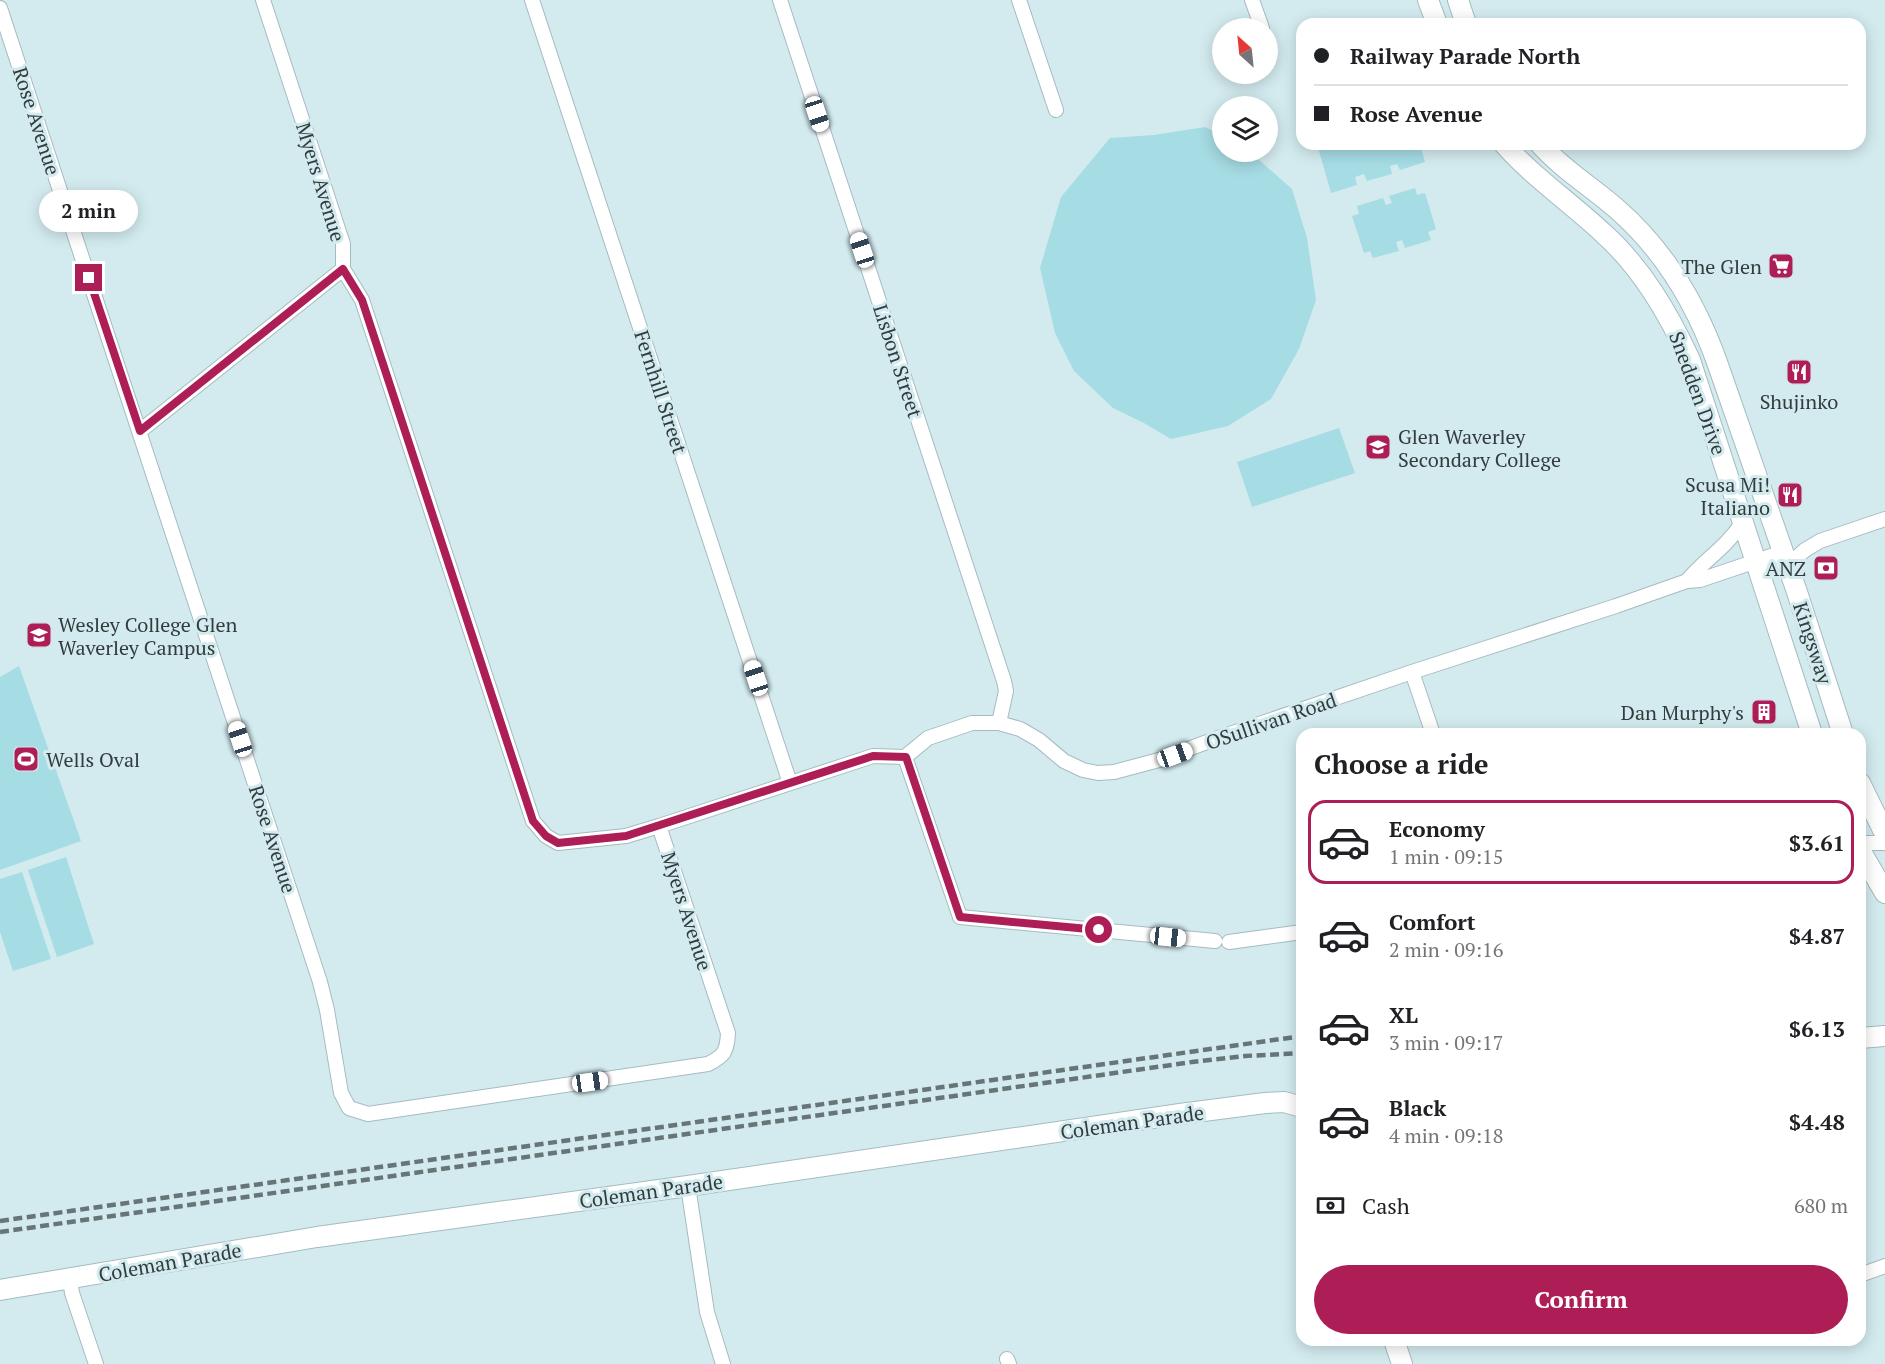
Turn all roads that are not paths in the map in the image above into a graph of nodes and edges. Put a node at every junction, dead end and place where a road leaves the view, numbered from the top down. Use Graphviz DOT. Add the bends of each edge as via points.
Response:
graph roads {
  1 [pos="263,0"];
  2 [pos="532,0"];
  3 [pos="780,0"];
  4 [pos="1019,0"];
  5 [pos="1252,0"];
  6 [pos="1428,0"];
  7 [pos="1458,0"];
  8 [pos="0,8"];
  9 [pos="1258,18"];
  10 [pos="1435,18"];
  11 [pos="1464,18"];
  12 [pos="1056,110"];
  13 [pos="1510,150"];
  14 [pos="1546,150"];
  15 [pos="343,269"];
  16 [pos="140,431"];
  17 [pos="1885,519"];
  18 [pos="1742,523"];
  19 [pos="1785,559"];
  20 [pos="1755,562"];
  21 [pos="1687,581"];
  22 [pos="1412,672"];
  23 [pos="999,723"];
  24 [pos="1431,728"];
  25 [pos="1810,728"];
  26 [pos="1841,728"];
  27 [pos="906,757"];
  28 [pos="790,783"];
  29 [pos="1866,795"];
  30 [pos="659,826"];
  31 [pos="1885,834"];
  32 [pos="1866,843"];
  33 [pos="1885,843"];
  34 [pos="1866,860"];
  35 [pos="1885,893"];
  36 [pos="1296,933"];
  37 [pos="1885,1035"];
  38 [pos="1866,1037"];
  39 [pos="721,1058"];
  40 [pos="1296,1105"];
  41 [pos="688,1186"];
  42 [pos="1885,1266"];
  43 [pos="1866,1273"];
  44 [pos="70,1279"];
  45 [pos="0,1290"];
  46 [pos="1396,1346"];
  47 [pos="96,1364"];
  48 [pos="723,1364"];
  49 [pos="1402,1364"];
  1 -- 15 [label="street, Myers Avenue" via="343,244"];
  2 -- 28 [label="street, Fernhill Street"];
  3 -- 23 [label="street, Lisbon Street" via="1004,681 1006,691"];
  4 -- 12 [label="street"];
  5 -- 9 [label="street"];
  6 -- 10 [label="street"];
  7 -- 11 [label="street"];
  8 -- 16 [label="street, Rose Avenue"];
  13 -- 18 [label="street, Snedden Drive" via="1618,247 1663,307 1690,360"];
  14 -- 19 [label="street, Snedden Drive" via="1631,221 1675,274 1708,336"];
  15 -- 16 [label="street"];
  15 -- 30 [label="street, Myers Avenue" via="362,300 533,821 558,843 626,836"];
  16 -- 39 [label="street, Rose Avenue" via="320,982 341,1093 349,1108 368,1114 708,1064"];
  17 -- 19 [label="street, OSullivan Road" via="1820,541"];
  18 -- 20 [label="street, Snedden Drive"];
  18 -- 21 [label="street, OSullivan Road" via="1727,545"];
  19 -- 20 [label="street, OSullivan Road"];
  19 -- 26 [label="street, Kingsway"];
  20 -- 21 [label="street, OSullivan Road"];
  20 -- 25 [label="street, Kingsway"];
  21 -- 22 [label="street, OSullivan Road"];
  22 -- 23 [label="street, OSullivan Road" via="1114,772 1083,770 1020,729"];
  22 -- 24 [label="street"];
  23 -- 27 [label="street, OSullivan Road" via="972,723 928,738"];
  27 -- 28 [label="street" via="873,756"];
  27 -- 36 [label="street" via="960,917 1222,942"];
  28 -- 30 [label="street"];
  29 -- 31 [label="street"];
  30 -- 39 [label="street, Myers Avenue" via="728,1034"];
  32 -- 33 [label="street"];
  34 -- 35 [label="street"];
  37 -- 38 [label="street"];
  40 -- 41 [label="street, Coleman Parade" via="1255,1104"];
  41 -- 44 [label="street, Coleman Parade" via="317,1237"];
  41 -- 48 [label="street" via="707,1312"];
  42 -- 43 [label="street"];
  44 -- 45 [label="street, Coleman Parade"];
  44 -- 47 [label="street"];
  46 -- 49 [label="street"];
}
